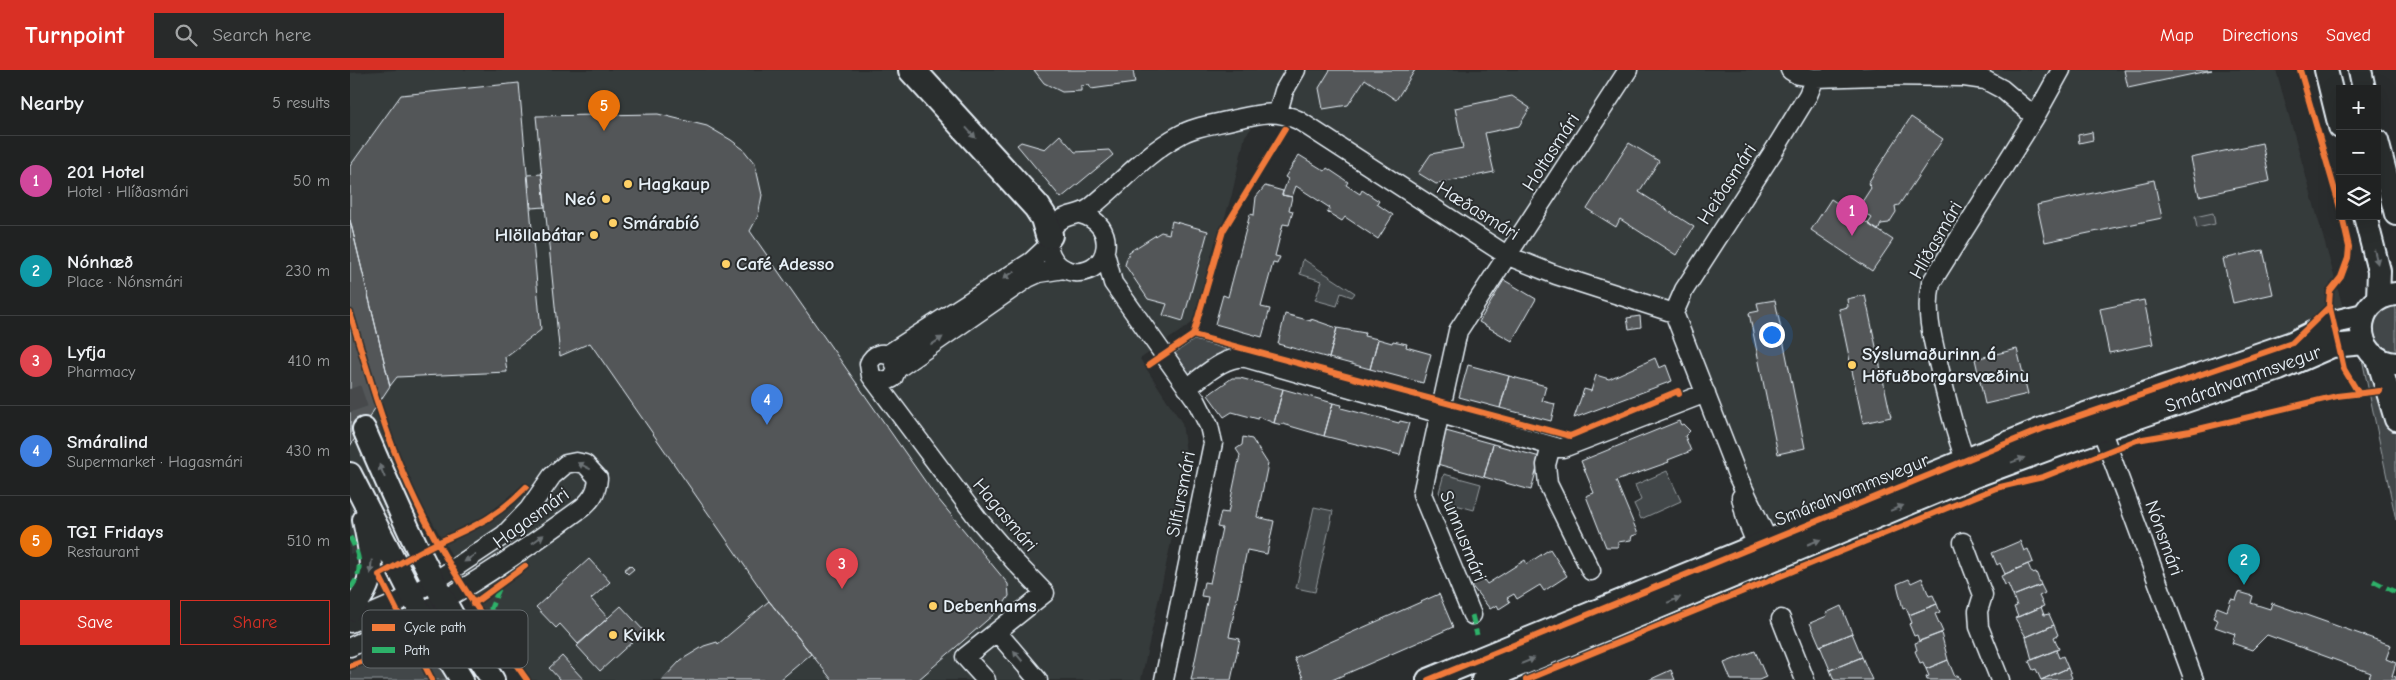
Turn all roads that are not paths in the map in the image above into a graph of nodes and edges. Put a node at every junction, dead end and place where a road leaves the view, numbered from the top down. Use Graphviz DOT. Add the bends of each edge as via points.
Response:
graph roads {
  1 [pos="912,70"];
  2 [pos="1296,70"];
  3 [pos="1628,70"];
  4 [pos="1790,70"];
  5 [pos="2061,70"];
  6 [pos="2326,70"];
  7 [pos="2360,70"];
  8 [pos="1815,78"];
  9 [pos="2363,85"];
  10 [pos="2336,111"];
  11 [pos="1278,112"];
  12 [pos="2035,117"];
  13 [pos="2381,156"];
  14 [pos="1120,184"];
  15 [pos="1080,214"];
  16 [pos="2396,214"];
  17 [pos="2366,220"];
  18 [pos="1104,231"];
  19 [pos="1049,241"];
  20 [pos="1105,253"];
  21 [pos="1508,256"];
  22 [pos="1064,269"];
  23 [pos="1088,270"];
  24 [pos="1113,283"];
  25 [pos="2379,303"];
  26 [pos="1674,313"];
  27 [pos="2379,355"];
  28 [pos="893,366"];
  29 [pos="873,378"];
  30 [pos="1187,388"];
  31 [pos="1706,393"];
  32 [pos="899,411"];
  33 [pos="1439,414"];
  34 [pos="2396,419"];
  35 [pos="2098,420"];
  36 [pos="364,429"];
  37 [pos="1551,446"];
  38 [pos="1968,468"];
  39 [pos="350,474"];
  40 [pos="363,502"];
  41 [pos="1962,542"];
  42 [pos="1766,551"];
  43 [pos="1591,571"];
  44 [pos="440,591"];
  45 [pos="417,604"];
  46 [pos="350,610"];
  47 [pos="396,610"];
  48 [pos="408,610"];
  49 [pos="421,610"];
  50 [pos="451,610"];
  51 [pos="1472,615"];
  52 [pos="1781,618"];
  53 [pos="997,632"];
  54 [pos="362,639"];
  55 [pos="350,647"];
  56 [pos="455,668"];
  57 [pos="486,668"];
  58 [pos="1470,672"];
  59 [pos="462,680"];
  60 [pos="493,680"];
  61 [pos="986,680"];
  62 [pos="1038,680"];
  63 [pos="1164,680"];
  64 [pos="1428,680"];
  65 [pos="1483,680"];
  66 [pos="1805,680"];
  67 [pos="2000,680"];
  68 [pos="2194,680"];
  1 -- 19 [label="highway, one-way" via="1036,206 1044,218"];
  2 -- 11 [label="street"];
  3 -- 21 [label="street, Holtasmári"];
  4 -- 8 [label="street"];
  5 -- 12 [label="street, Hlíðasmári"];
  6 -- 10 [label="main road"];
  7 -- 9 [label="main road"];
  8 -- 12 [label="street" via="1964,77 1985,80 2002,89"];
  8 -- 26 [label="street, Heiðasmári" via="1775,149 1684,290"];
  11 -- 14 [label="street" via="1179,135"];
  11 -- 21 [label="street, Hæðasmári" via="1298,120"];
  12 -- 38 [label="street, Hlíðasmári" via="1931,283 1928,298 1932,334 1953,424"];
  13 -- 16 [label="main road"];
  14 -- 15 [label="street"];
  14 -- 18 [label="street" via="1107,211"];
  15 -- 18 [label="street" via="1094,219"];
  15 -- 19 [label="street" via="1072,214 1058,222"];
  17 -- 25 [label="main road, one-way" via="2379,271"];
  18 -- 20 [label="street"];
  19 -- 22 [label="street" via="1054,260"];
  19 -- 28 [label="street, one-way" via="1032,261"];
  20 -- 23 [label="street"];
  20 -- 24 [label="street, Silfursmári"];
  21 -- 26 [label="street, Hæðasmári"];
  21 -- 33 [label="street, Sunnusmári" via="1458,331"];
  22 -- 23 [label="street" via="1072,272"];
  28 -- 22 [label="street, one-way" via="1028,278"];
  23 -- 24 [label="street, Silfursmári"];
  24 -- 30 [label="street, Silfursmári"];
  25 -- 27 [label="main road" via="2362,324"];
  25 -- 35 [label="main road, Smárahvammsvegur" via="2292,343"];
  26 -- 31 [label="street"];
  27 -- 34 [label="main road"];
  27 -- 35 [label="main road, Smárahvammsvegur" via="2332,346 2279,369"];
  28 -- 29 [label="street" via="885,382"];
  28 -- 29 [label="street" via="878,354 868,369"];
  28 -- 32 [label="street"];
  29 -- 32 [label="street, Hagasmári"];
  30 -- 33 [label="street" via="1228,360 1242,357"];
  30 -- 63 [label="street, Silfursmári" via="1205,418 1213,443"];
  31 -- 37 [label="street" via="1563,448"];
  31 -- 42 [label="street" via="1738,477 1746,519"];
  32 -- 53 [label="street, Hagasmári" via="972,511 1045,593"];
  33 -- 37 [label="street"];
  33 -- 51 [label="street, Sunnusmári" via="1422,488 1423,500"];
  35 -- 38 [label="main road, Smárahvammsvegur"];
  35 -- 68 [label="street, Nónsmári"];
  44 -- 36 [label="main road, one-way" via="401,514"];
  37 -- 43 [label="street" via="1546,465 1548,484"];
  38 -- 42 [label="main road, Smárahvammsvegur"];
  39 -- 40 [label="main road"];
  40 -- 45 [label="main road"];
  40 -- 46 [label="main road, one-way" via="372,567 365,592"];
  41 -- 67 [label="street" via="1983,595 1978,610 1979,627"];
  42 -- 58 [label="main road, Smárahvammsvegur"];
  65 -- 42 [label="main road, Smárahvammsvegur, one-way"];
  44 -- 44 [label="street, Hagasmári, one-way" via="481,579 584,506 597,488 598,478 593,470 576,462 558,470 529,509"];
  44 -- 45 [label="street"];
  44 -- 50 [label="main road"];
  45 -- 47 [label="street"];
  45 -- 48 [label="street"];
  45 -- 49 [label="main road"];
  52 -- 66 [label="street"];
  53 -- 61 [label="street, Hagasmári" via="965,657"];
  62 -- 53 [label="street, one-way"];
  54 -- 55 [label="street"];
  56 -- 59 [label="main road"];
  57 -- 60 [label="main road"];
  58 -- 64 [label="main road, Smárahvammsvegur"];
}
